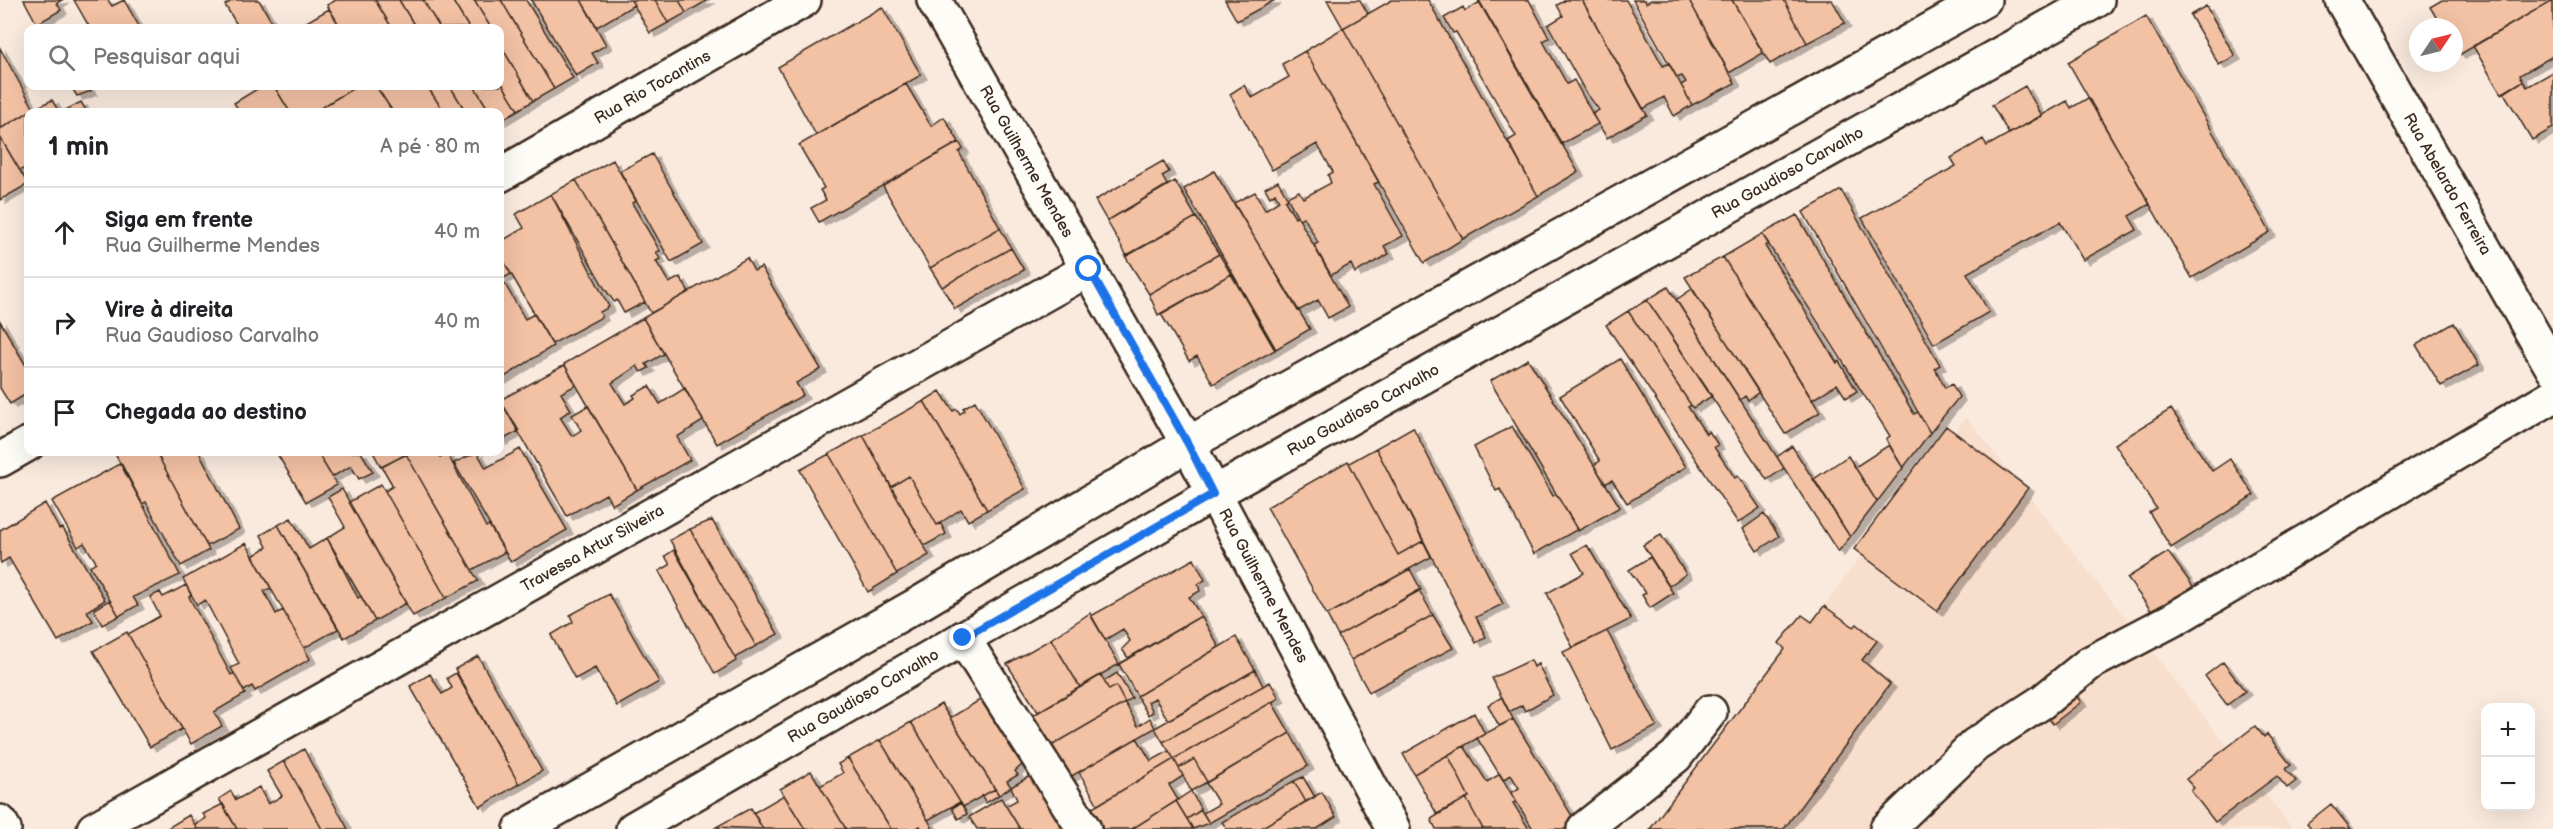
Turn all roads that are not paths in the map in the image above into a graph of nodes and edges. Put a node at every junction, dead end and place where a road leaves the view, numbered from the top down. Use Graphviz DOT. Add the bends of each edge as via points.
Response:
graph roads {
  1 [pos="804,0"];
  2 [pos="934,0"];
  3 [pos="1984,0"];
  4 [pos="2097,0"];
  5 [pos="2342,0"];
  6 [pos="504,173"];
  7 [pos="1089,269"];
  8 [pos="2553,369"];
  9 [pos="2553,396"];
  10 [pos="1188,444"];
  11 [pos="24,446"];
  12 [pos="0,460"];
  13 [pos="1213,494"];
  14 [pos="963,638"];
  15 [pos="1710,712"];
  16 [pos="0,822"];
  17 [pos="4,829"];
  18 [pos="94,829"];
  19 [pos="520,829"];
  20 [pos="633,829"];
  21 [pos="1084,829"];
  22 [pos="1393,829"];
  23 [pos="1584,829"];
  24 [pos="1887,829"];
  1 -- 6 [label="street, Rua Rio Tocantins"];
  2 -- 7 [label="street, Rua Guilherme Mendes"];
  3 -- 10 [label="street"];
  4 -- 13 [label="street, Rua Gaudioso Carvalho"];
  5 -- 8 [label="street, Rua Abelardo Ferreira"];
  7 -- 10 [label="street, Rua Guilherme Mendes"];
  7 -- 18 [label="street, Travessa Artur Silveira"];
  9 -- 24 [label="street" via="2174,619 2090,663 2042,702 1975,745"];
  10 -- 13 [label="street, Rua Guilherme Mendes"];
  10 -- 19 [label="street" via="922,602"];
  11 -- 12 [label="street"];
  13 -- 14 [label="street, Rua Gaudioso Carvalho"];
  13 -- 22 [label="street, Rua Guilherme Mendes"];
  14 -- 20 [label="street, Rua Gaudioso Carvalho"];
  14 -- 21 [label="street"];
  15 -- 23 [label="street" via="1676,756"];
  16 -- 17 [label="street"];
}
